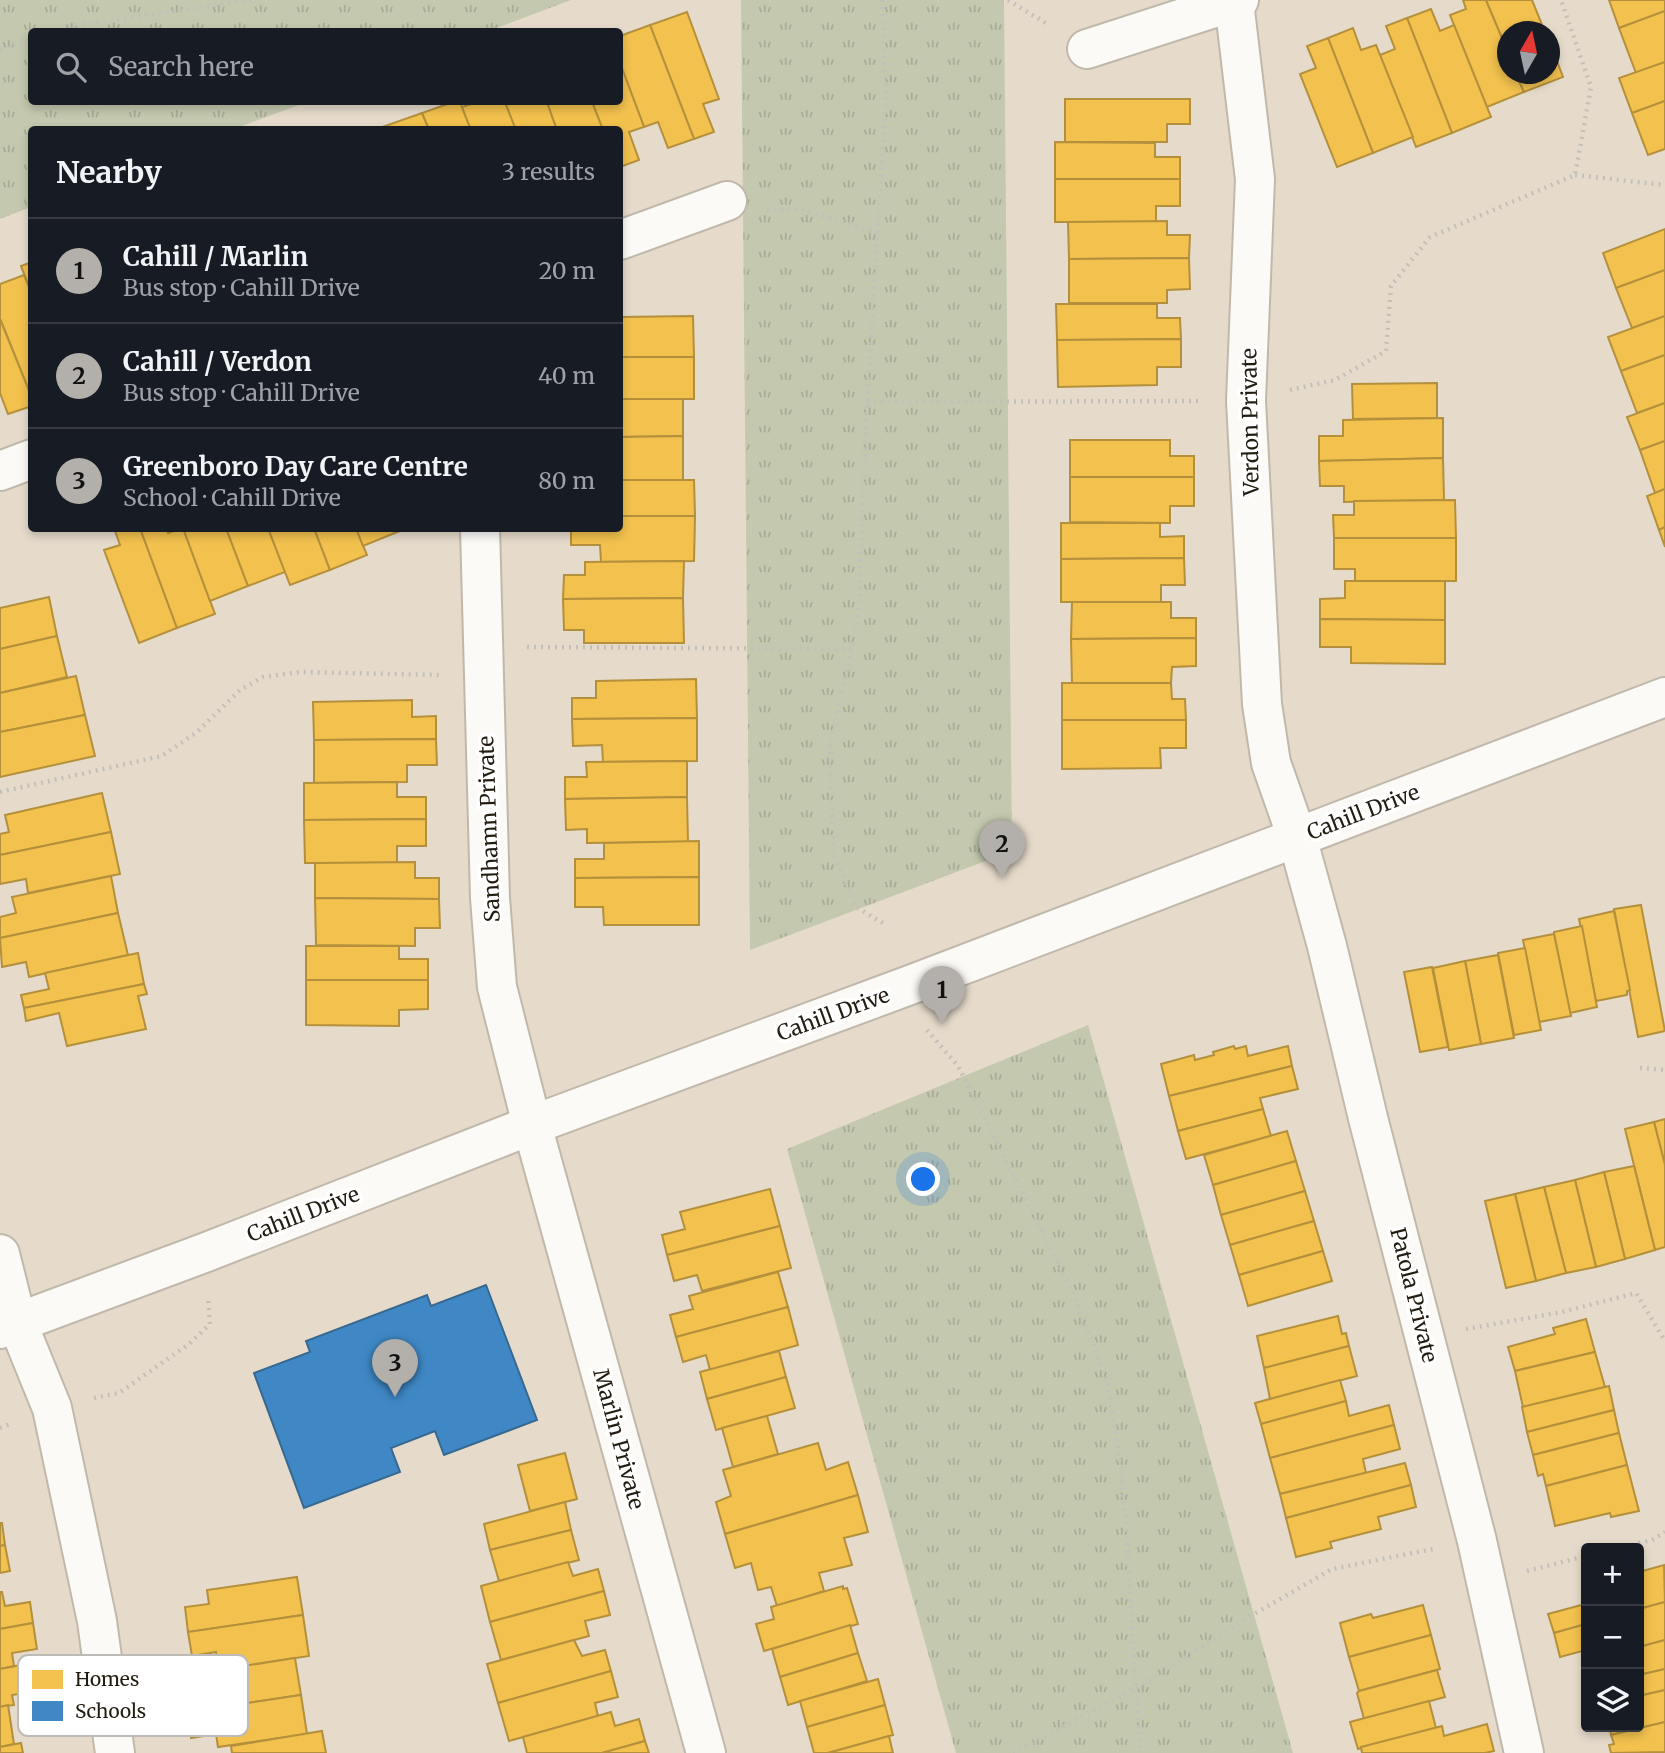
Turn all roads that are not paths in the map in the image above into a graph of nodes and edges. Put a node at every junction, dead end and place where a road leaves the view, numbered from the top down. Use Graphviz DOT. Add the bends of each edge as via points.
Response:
graph roads {
  1 [pos="1236,1"];
  2 [pos="1087,49"];
  3 [pos="727,201"];
  4 [pos="623,239"];
  5 [pos="28,460"];
  6 [pos="0,471"];
  7 [pos="480,532"];
  8 [pos="1665,697"];
  9 [pos="1297,837"];
  10 [pos="532,1125"];
  11 [pos="0,1254"];
  12 [pos="8,1326"];
  13 [pos="102,1655"];
  14 [pos="706,1753"];
  15 [pos="1524,1753"];
  1 -- 2 [label="street, Verdon Private"];
  1 -- 9 [label="street, Verdon Private" via="1255,179 1246,401 1262,704 1271,763"];
  3 -- 4 [label="street"];
  5 -- 6 [label="street"];
  7 -- 10 [label="street, Sandhamn Private" via="490,898 497,987"];
  8 -- 9 [label="street, Cahill Drive"];
  9 -- 10 [label="street, Cahill Drive"];
  9 -- 15 [label="street, Patola Private" via="1477,1541"];
  10 -- 12 [label="street, Cahill Drive"];
  10 -- 14 [label="street, Marlin Private"];
  11 -- 12 [label="street"];
  12 -- 13 [label="street" via="51,1408"];
}
